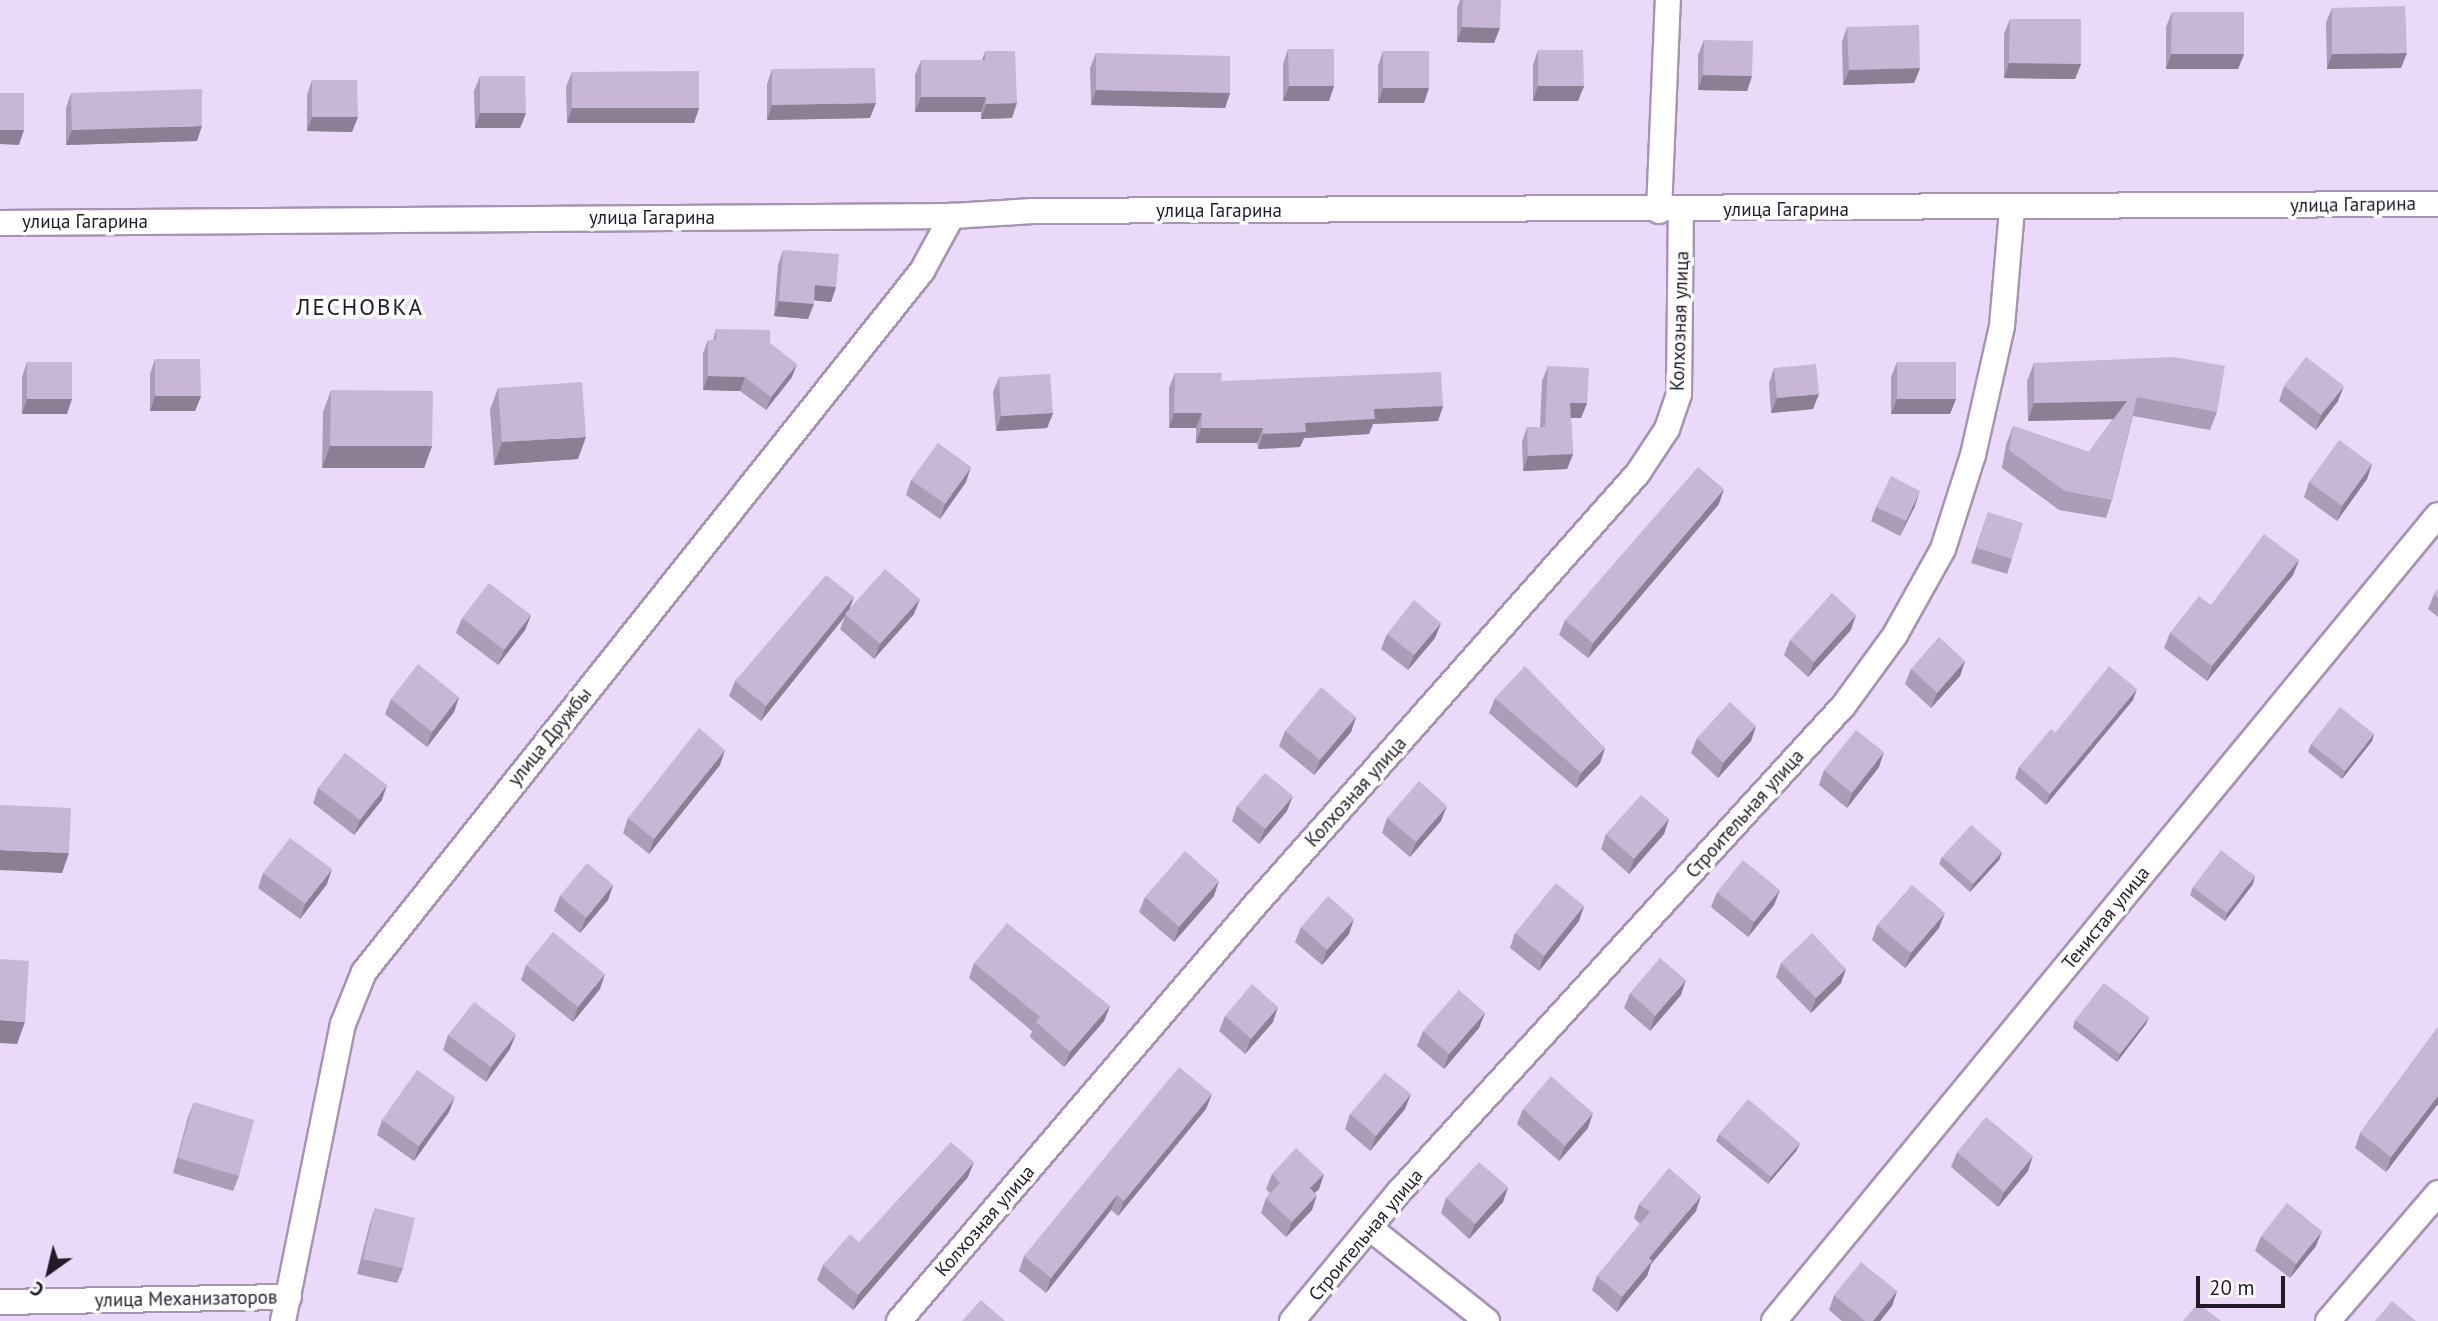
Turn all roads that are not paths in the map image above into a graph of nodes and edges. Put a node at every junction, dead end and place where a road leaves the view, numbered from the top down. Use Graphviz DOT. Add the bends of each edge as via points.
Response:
graph roads {
  1 [pos="1668,0"];
  2 [pos="2438,204"];
  3 [pos="2012,209"];
  4 [pos="1670,211"];
  5 [pos="952,216"];
  6 [pos="0,223"];
  7 [pos="2438,515"];
  8 [pos="2438,1192"];
  9 [pos="1371,1229"];
  10 [pos="289,1297"];
  11 [pos="0,1302"];
  12 [pos="284,1321"];
  13 [pos="899,1321"];
  14 [pos="1292,1321"];
  15 [pos="1487,1321"];
  16 [pos="1774,1321"];
  17 [pos="2328,1321"];
  1 -- 4 [label="street, Колхозная улица"];
  2 -- 3 [label="street, улица Гагарина"];
  3 -- 4 [label="street, улица Гагарина"];
  3 -- 9 [label="street, Строительная улица" via="2002,326 1973,455 1943,549 1895,635 1844,705"];
  4 -- 5 [label="street, улица Гагарина" via="1033,211"];
  4 -- 13 [label="street, Колхозная улица" via="1679,394 1667,429 1638,473 1255,905"];
  5 -- 6 [label="street, улица Гагарина"];
  5 -- 10 [label="street, улица Дружбы" via="922,271 364,972 343,1024"];
  7 -- 16 [label="street, Тенистая улица"];
  8 -- 17 [label="street"];
  9 -- 14 [label="street, Строительная улица"];
  9 -- 15 [label="street"];
  10 -- 11 [label="street, улица Механизаторов"];
  10 -- 12 [label="street, улица Дружбы"];
}
